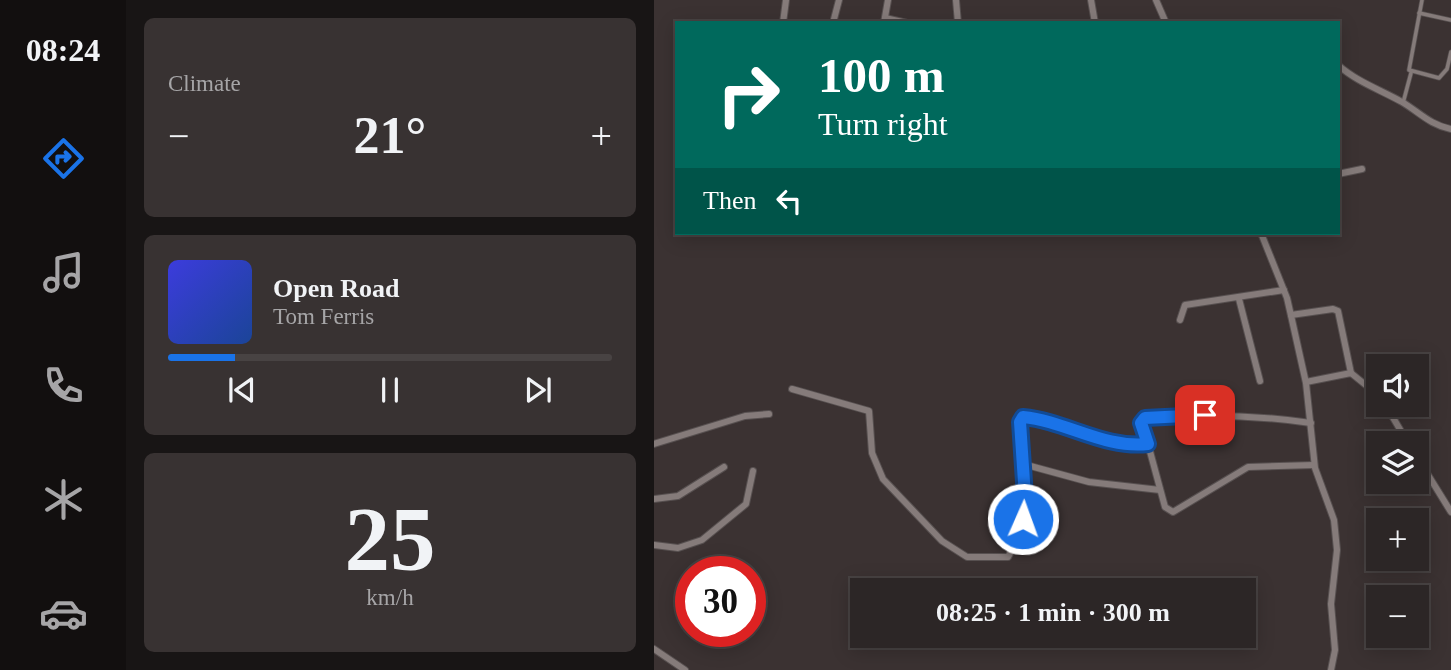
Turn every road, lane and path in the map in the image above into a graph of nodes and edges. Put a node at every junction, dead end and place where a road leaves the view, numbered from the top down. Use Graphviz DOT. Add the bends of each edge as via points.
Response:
graph roads {
  1 [pos="786,0"];
  2 [pos="839,0"];
  3 [pos="888,0"];
  4 [pos="956,0"];
  5 [pos="1091,0"];
  6 [pos="1156,0"];
  7 [pos="1422,0"];
  8 [pos="1419,13"];
  9 [pos="884,20"];
  10 [pos="1450,20"];
  11 [pos="783,21"];
  12 [pos="834,21"];
  13 [pos="958,21"];
  14 [pos="1095,21"];
  15 [pos="1165,21"];
  16 [pos="1450,52"];
  17 [pos="1340,66"];
  18 [pos="1411,73"];
  19 [pos="1404,103"];
  20 [pos="1450,130"];
  21 [pos="1362,169"];
  22 [pos="1340,174"];
  23 [pos="1262,235"];
  24 [pos="1284,290"];
  25 [pos="1239,299"];
  26 [pos="1291,315"];
  27 [pos="1180,320"];
  28 [pos="1351,373"];
  29 [pos="1260,381"];
  30 [pos="1306,382"];
  31 [pos="1366,385"];
  32 [pos="792,389"];
  33 [pos="769,414"];
  34 [pos="1311,423"];
  35 [pos="654,444"];
  36 [pos="1148,444"];
  37 [pos="1023,464"];
  38 [pos="1314,465"];
  39 [pos="725,467"];
  40 [pos="753,471"];
  41 [pos="1429,477"];
  42 [pos="1160,490"];
  43 [pos="654,499"];
  44 [pos="1450,512"];
  45 [pos="654,545"];
  46 [pos="654,649"];
  47 [pos="685,670"];
  48 [pos="1331,670"];
  1 -- 11 [label="street"];
  2 -- 12 [label="street"];
  3 -- 9 [label="street"];
  4 -- 13 [label="street"];
  5 -- 14 [label="street"];
  6 -- 15 [label="street"];
  7 -- 8 [label="lane"];
  8 -- 10 [label="lane"];
  8 -- 18 [label="lane" via="1408,67"];
  16 -- 18 [label="lane" via="1447,69 1439,78"];
  17 -- 19 [label="street"];
  18 -- 19 [label="lane"];
  19 -- 20 [label="street"];
  21 -- 22 [label="street"];
  23 -- 24 [label="street"];
  24 -- 25 [label="street"];
  24 -- 26 [label="street"];
  25 -- 27 [label="street" via="1185,305"];
  25 -- 29 [label="street"];
  26 -- 28 [label="street" via="1338,311"];
  26 -- 30 [label="street"];
  28 -- 30 [label="street"];
  28 -- 31 [label="street"];
  30 -- 34 [label="street"];
  32 -- 37 [label="street" via="869,411 872,453 883,479 942,541 967,557 1010,556 1023,516"];
  33 -- 35 [label="street" via="745,416"];
  34 -- 36 [label="street" via="1269,417 1145,418 1141,423"];
  34 -- 38 [label="street"];
  36 -- 37 [label="street" via="1111,442 1023,417"];
  36 -- 42 [label="street"];
  37 -- 42 [label="street" via="1089,482"];
  38 -- 42 [label="street" via="1248,467 1173,512 1165,508"];
  38 -- 48 [label="street" via="1335,526 1337,550"];
  39 -- 43 [label="street" via="678,496"];
  40 -- 45 [label="street" via="746,504 702,540 678,548"];
  41 -- 44 [label="street"];
  46 -- 47 [label="street"];
}
